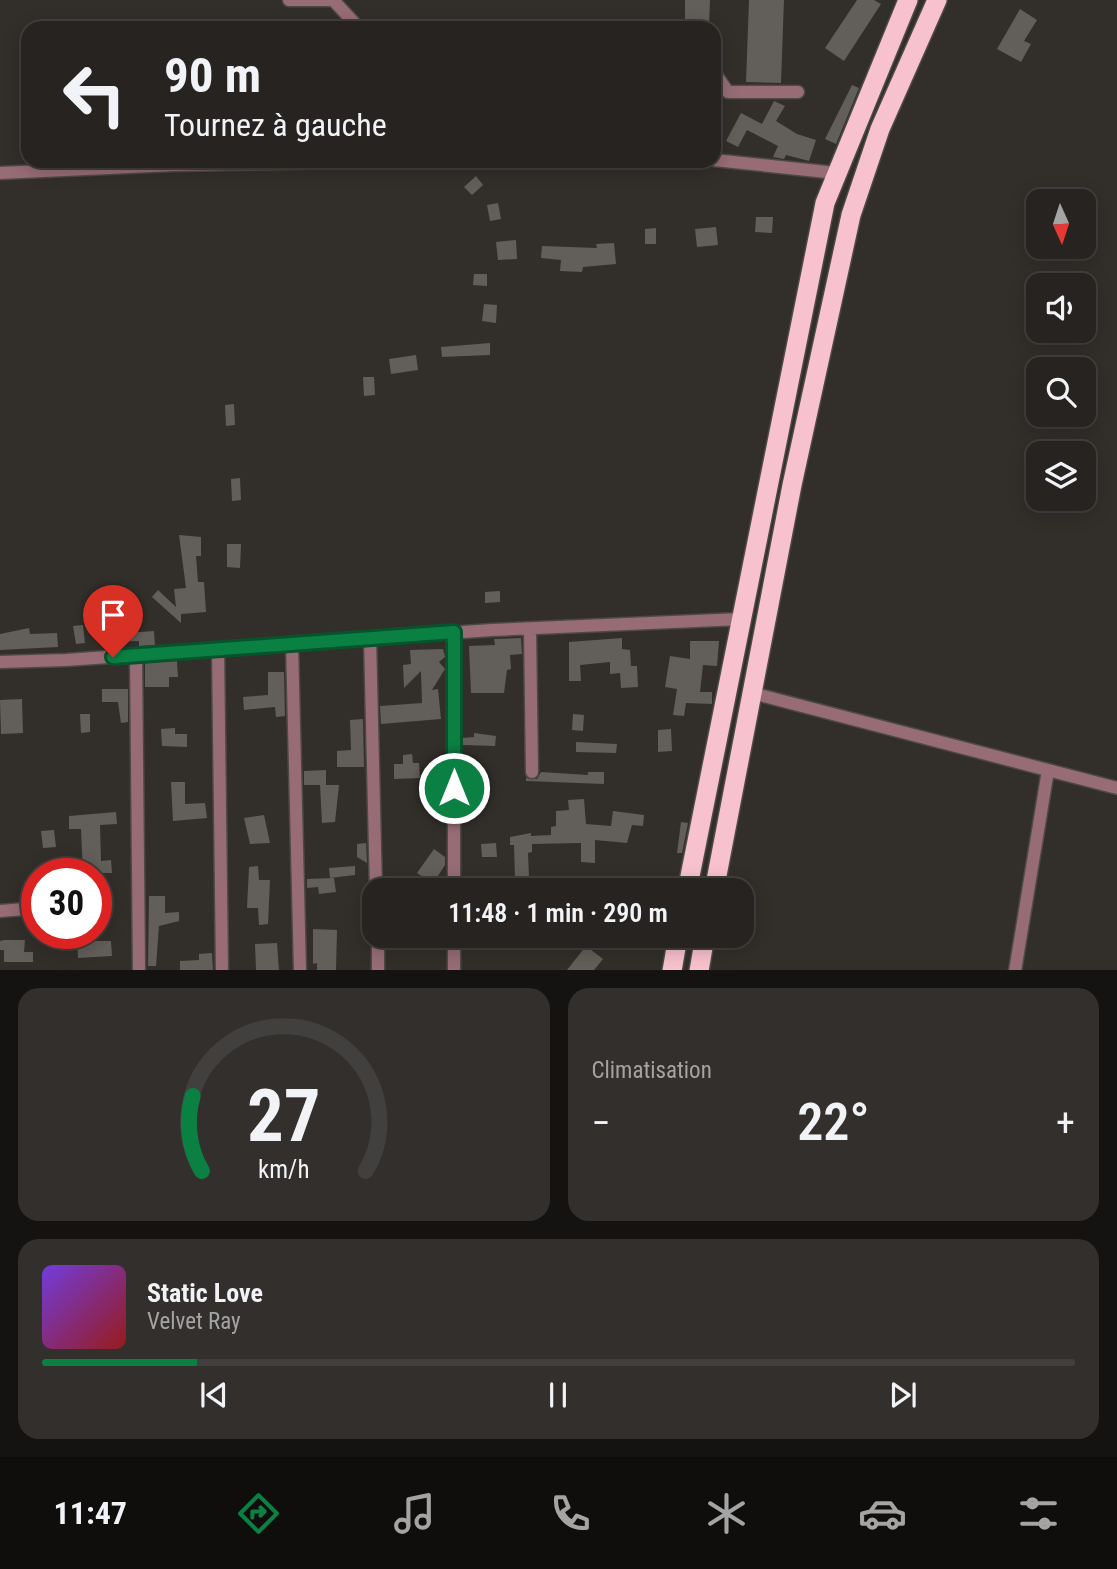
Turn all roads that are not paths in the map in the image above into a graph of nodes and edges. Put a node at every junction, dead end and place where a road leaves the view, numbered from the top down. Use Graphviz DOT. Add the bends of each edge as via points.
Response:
graph roads {
  1 [pos="289,0"];
  2 [pos="908,0"];
  3 [pos="937,0"];
  4 [pos="352,21"];
  5 [pos="721,82"];
  6 [pos="798,92"];
  7 [pos="721,161"];
  8 [pos="108,168"];
  9 [pos="0,173"];
  10 [pos="836,173"];
  11 [pos="741,619"];
  12 [pos="530,630"];
  13 [pos="454,632"];
  14 [pos="370,638"];
  15 [pos="292,643"];
  16 [pos="218,649"];
  17 [pos="136,655"];
  18 [pos="0,662"];
  19 [pos="752,693"];
  20 [pos="1048,770"];
  21 [pos="532,772"];
  22 [pos="1117,788"];
  23 [pos="376,878"];
  24 [pos="454,878"];
  25 [pos="690,878"];
  26 [pos="716,878"];
  27 [pos="21,909"];
  28 [pos="0,911"];
  29 [pos="378,948"];
  30 [pos="454,948"];
  31 [pos="676,948"];
  32 [pos="703,948"];
  33 [pos="139,970"];
  34 [pos="222,970"];
  35 [pos="300,970"];
  36 [pos="379,970"];
  37 [pos="454,970"];
  38 [pos="671,970"];
  39 [pos="699,970"];
  40 [pos="1014,970"];
  1 -- 4 [label="street" via="332,0"];
  2 -- 10 [label="highway"];
  3 -- 19 [label="highway" via="880,129 851,215"];
  5 -- 6 [label="street" via="728,92"];
  7 -- 10 [label="street"];
  8 -- 9 [label="street"];
  10 -- 11 [label="highway" via="803,298"];
  11 -- 12 [label="street"];
  11 -- 25 [label="highway"];
  12 -- 13 [label="street"];
  12 -- 21 [label="street"];
  13 -- 14 [label="street"];
  13 -- 24 [label="street"];
  14 -- 15 [label="street"];
  14 -- 23 [label="street"];
  15 -- 16 [label="street"];
  15 -- 35 [label="street"];
  16 -- 17 [label="street"];
  16 -- 34 [label="street"];
  17 -- 18 [label="street"];
  17 -- 33 [label="street"];
  19 -- 20 [label="street"];
  19 -- 26 [label="highway"];
  20 -- 22 [label="street"];
  20 -- 40 [label="street"];
  27 -- 28 [label="street"];
  29 -- 36 [label="street"];
  30 -- 37 [label="street"];
  31 -- 38 [label="highway"];
  32 -- 39 [label="highway"];
}
